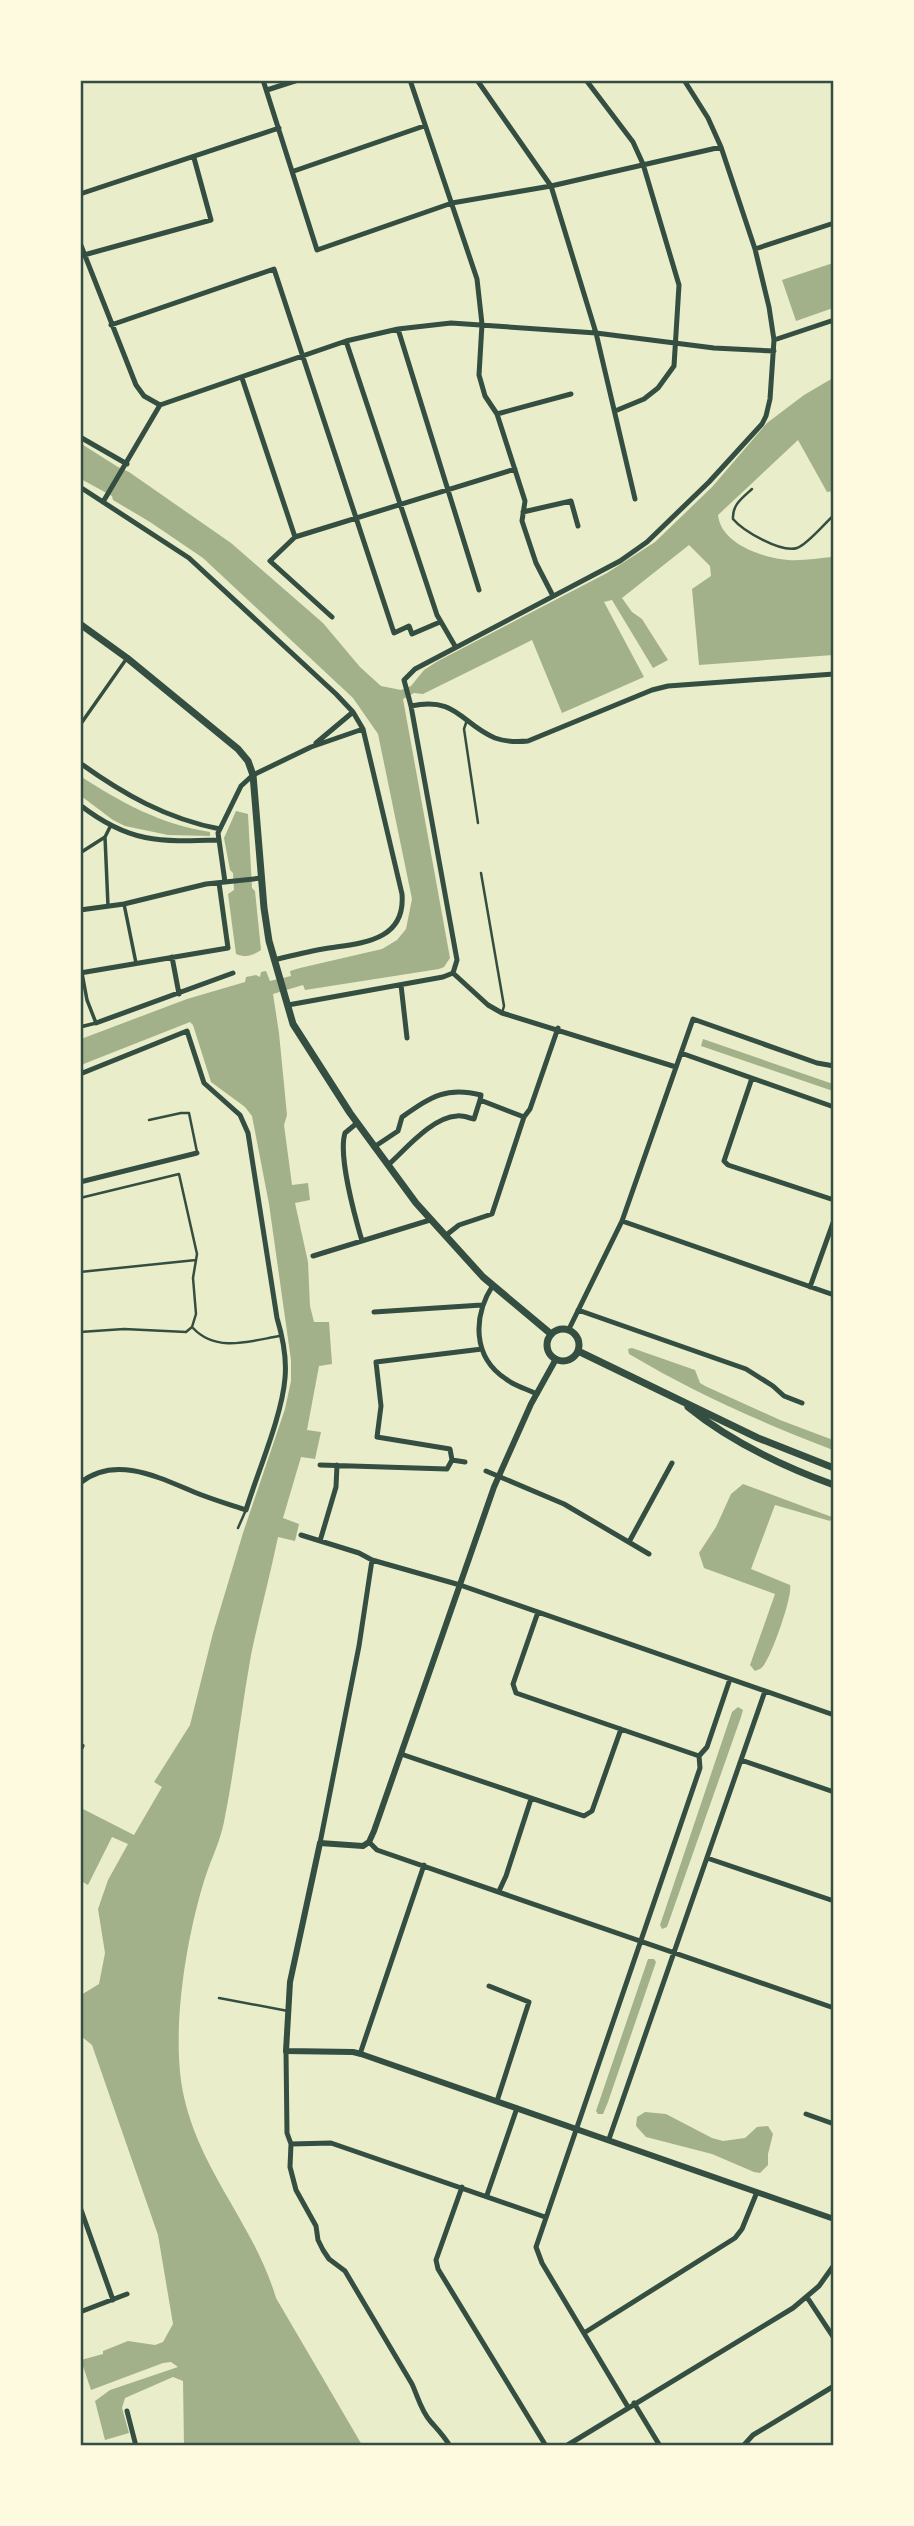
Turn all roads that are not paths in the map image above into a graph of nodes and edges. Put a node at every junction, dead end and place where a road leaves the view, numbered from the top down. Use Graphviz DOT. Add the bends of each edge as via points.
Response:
graph roads {
  1 [pos="263,80"];
  2 [pos="298,80"];
  3 [pos="410,80"];
  4 [pos="477,80"];
  5 [pos="586,80"];
  6 [pos="684,80"];
  7 [pos="267,90"];
  8 [pos="424,126"];
  9 [pos="279,128"];
  10 [pos="721,147"];
  11 [pos="194,158"];
  12 [pos="643,164"];
  13 [pos="294,171"];
  14 [pos="551,186"];
  15 [pos="80,194"];
  16 [pos="452,203"];
  17 [pos="834,223"];
  18 [pos="80,243"];
  19 [pos="755,250"];
  20 [pos="84,255"];
  21 [pos="834,320"];
  22 [pos="482,324"];
  23 [pos="111,325"];
  24 [pos="398,329"];
  25 [pos="596,333"];
  26 [pos="774,340"];
  27 [pos="346,341"];
  28 [pos="676,344"];
  29 [pos="774,351"];
  30 [pos="302,355"];
  31 [pos="242,378"];
  32 [pos="571,394"];
  33 [pos="160,405"];
  34 [pos="615,411"];
  35 [pos="497,414"];
  36 [pos="80,437"];
  37 [pos="125,466"];
  38 [pos="514,469"];
  39 [pos="80,487"];
  40 [pos="447,489"];
  41 [pos="752,489"];
  42 [pos="105,499"];
  43 [pos="635,499"];
  44 [pos="400,505"];
  45 [pos="523,512"];
  46 [pos="834,514"];
  47 [pos="355,517"];
  48 [pos="578,526"];
  49 [pos="295,537"];
  50 [pos="479,590"];
  51 [pos="553,596"];
  52 [pos="332,617"];
  53 [pos="440,622"];
  54 [pos="80,624"];
  55 [pos="455,646"];
  56 [pos="127,658"];
  57 [pos="834,674"];
  58 [pos="404,680"];
  59 [pos="397,682"];
  60 [pos="411,706"];
  61 [pos="354,712"];
  62 [pos="468,719"];
  63 [pos="80,725"];
  64 [pos="363,729"];
  65 [pos="311,747"];
  66 [pos="80,763"];
  67 [pos="253,775"];
  68 [pos="80,805"];
  69 [pos="478,823"];
  70 [pos="110,827"];
  71 [pos="220,829"];
  72 [pos="105,837"];
  73 [pos="218,840"];
  74 [pos="80,853"];
  75 [pos="481,873"];
  76 [pos="262,878"];
  77 [pos="222,883"];
  78 [pos="124,904"];
  79 [pos="108,906"];
  80 [pos="80,910"];
  81 [pos="172,957"];
  82 [pos="274,960"];
  83 [pos="136,963"];
  84 [pos="81,973"];
  85 [pos="233,973"];
  86 [pos="453,973"];
  87 [pos="401,985"];
  88 [pos="179,994"];
  89 [pos="288,1005"];
  90 [pos="502,1013"];
  91 [pos="96,1023"];
  92 [pos="80,1027"];
  93 [pos="558,1028"];
  94 [pos="407,1038"];
  95 [pos="681,1053"];
  96 [pos="834,1054"];
  97 [pos="832,1065"];
  98 [pos="676,1066"];
  99 [pos="80,1074"];
  100 [pos="752,1078"];
  101 [pos="480,1100"];
  102 [pos="834,1107"];
  103 [pos="524,1117"];
  104 [pos="149,1120"];
  105 [pos="357,1123"];
  106 [pos="398,1131"];
  107 [pos="409,1144"];
  108 [pos="374,1147"];
  109 [pos="197,1153"];
  110 [pos="388,1165"];
  111 [pos="80,1182"];
  112 [pos="80,1198"];
  113 [pos="834,1200"];
  114 [pos="430,1220"];
  115 [pos="834,1220"];
  116 [pos="622,1221"];
  117 [pos="445,1236"];
  118 [pos="362,1241"];
  119 [pos="313,1256"];
  120 [pos="196,1260"];
  121 [pos="80,1272"];
  122 [pos="493,1285"];
  123 [pos="810,1287"];
  124 [pos="834,1295"];
  125 [pos="482,1305"];
  126 [pos="578,1310"];
  127 [pos="374,1312"];
  128 [pos="192,1327"];
  129 [pos="569,1329"];
  130 [pos="80,1332"];
  131 [pos="551,1334"];
  132 [pos="283,1336"];
  133 [pos="482,1349"];
  134 [pos="578,1351"];
  135 [pos="556,1359"];
  136 [pos="537,1394"];
  137 [pos="682,1402"];
  138 [pos="802,1403"];
  139 [pos="452,1460"];
  140 [pos="465,1462"];
  141 [pos="672,1464"];
  142 [pos="320,1465"];
  143 [pos="337,1465"];
  144 [pos="834,1468"];
  145 [pos="486,1471"];
  146 [pos="499,1476"];
  147 [pos="81,1482"];
  148 [pos="834,1485"];
  149 [pos="246,1510"];
  150 [pos="238,1528"];
  151 [pos="301,1535"];
  152 [pos="320,1541"];
  153 [pos="629,1542"];
  154 [pos="649,1554"];
  155 [pos="372,1560"];
  156 [pos="460,1585"];
  157 [pos="538,1612"];
  158 [pos="730,1679"];
  159 [pos="765,1691"];
  160 [pos="834,1715"];
  161 [pos="621,1729"];
  162 [pos="401,1754"];
  163 [pos="699,1756"];
  164 [pos="741,1760"];
  165 [pos="834,1792"];
  166 [pos="531,1799"];
  167 [pos="369,1842"];
  168 [pos="320,1843"];
  169 [pos="707,1858"];
  170 [pos="424,1865"];
  171 [pos="499,1892"];
  172 [pos="834,1901"];
  173 [pos="641,1941"];
  174 [pos="674,1953"];
  175 [pos="489,1986"];
  176 [pos="219,1998"];
  177 [pos="834,2008"];
  178 [pos="289,2011"];
  179 [pos="286,2051"];
  180 [pos="360,2054"];
  181 [pos="497,2101"];
  182 [pos="517,2108"];
  183 [pos="806,2114"];
  184 [pos="834,2124"];
  185 [pos="577,2129"];
  186 [pos="609,2139"];
  187 [pos="291,2144"];
  188 [pos="462,2187"];
  189 [pos="757,2192"];
  190 [pos="486,2195"];
  191 [pos="80,2207"];
  192 [pos="545,2217"];
  193 [pos="834,2219"];
  194 [pos="834,2265"];
  195 [pos="127,2294"];
  196 [pos="807,2297"];
  197 [pos="113,2300"];
  198 [pos="80,2312"];
  199 [pos="584,2333"];
  200 [pos="834,2337"];
  201 [pos="834,2386"];
  202 [pos="631,2405"];
  203 [pos="127,2411"];
  204 [pos="136,2445"];
  205 [pos="450,2445"];
  206 [pos="546,2445"];
  207 [pos="566,2445"];
  208 [pos="660,2445"];
  209 [pos="743,2445"];
  1 -- 7 [label="street"];
  2 -- 7 [label="street"];
  3 -- 8 [label="street"];
  4 -- 14 [label="street"];
  5 -- 12 [label="street" via="633,142"];
  6 -- 10 [label="street"];
  7 -- 9 [label="street"];
  8 -- 13 [label="street"];
  8 -- 16 [label="street"];
  9 -- 11 [label="street"];
  9 -- 13 [label="street"];
  10 -- 12 [label="street"];
  10 -- 19 [label="street"];
  11 -- 15 [label="street"];
  11 -- 20 [label="street" via="211,220"];
  12 -- 14 [label="street"];
  12 -- 28 [label="street" via="679,285"];
  13 -- 16 [label="street" via="317,250"];
  14 -- 16 [label="street"];
  14 -- 25 [label="street"];
  16 -- 22 [label="street" via="477,279"];
  17 -- 19 [label="street"];
  18 -- 20 [label="street"];
  19 -- 26 [label="street"];
  20 -- 23 [label="street"];
  21 -- 26 [label="street"];
  22 -- 24 [label="street"];
  22 -- 25 [label="street"];
  22 -- 35 [label="street" via="479,375"];
  23 -- 30 [label="street" via="274,270"];
  23 -- 33 [label="street" via="136,385"];
  24 -- 27 [label="street"];
  24 -- 40 [label="street"];
  25 -- 28 [label="street"];
  25 -- 34 [label="street"];
  26 -- 29 [label="street"];
  27 -- 30 [label="street"];
  27 -- 44 [label="street"];
  28 -- 29 [label="street"];
  28 -- 34 [label="street" via="674,366 658,388"];
  29 -- 51 [label="street" via="766,416 709,482 647,542"];
  30 -- 31 [label="street"];
  30 -- 47 [label="street"];
  31 -- 33 [label="street"];
  31 -- 49 [label="street"];
  32 -- 35 [label="street"];
  33 -- 37 [label="street"];
  34 -- 43 [label="street"];
  35 -- 38 [label="street"];
  36 -- 37 [label="street"];
  37 -- 42 [label="street"];
  38 -- 40 [label="street"];
  38 -- 45 [label="street" via="525,501"];
  39 -- 42 [label="street"];
  40 -- 44 [label="street"];
  40 -- 50 [label="street"];
  41 -- 46 [label="lane" via="736,504 733,519 748,533 789,549 798,548"];
  42 -- 61 [label="street" via="189,558"];
  44 -- 47 [label="street"];
  44 -- 53 [label="street"];
  45 -- 48 [label="street" via="571,501"];
  45 -- 51 [label="street" via="536,563"];
  47 -- 49 [label="street"];
  47 -- 53 [label="street" via="394,633 409,626 412,634"];
  49 -- 52 [label="street" via="270,561"];
  51 -- 55 [label="street"];
  53 -- 55 [label="street"];
  54 -- 56 [label="main road"];
  55 -- 58 [label="street" via="415,668"];
  56 -- 63 [label="street"];
  56 -- 67 [label="main road" via="239,749"];
  57 -- 62 [label="street" via="668,686 528,741 495,738"];
  58 -- 59 [label="street"];
  58 -- 60 [label="street"];
  60 -- 62 [label="street" via="442,705"];
  60 -- 86 [label="street" via="457,960"];
  61 -- 64 [label="street"];
  61 -- 65 [label="street"];
  62 -- 69 [label="lane" via="464,729"];
  64 -- 65 [label="street"];
  64 -- 82 [label="street" via="402,894 399,914 386,932 365,943"];
  65 -- 67 [label="street"];
  66 -- 71 [label="street" via="154,808"];
  67 -- 71 [label="street" via="241,786"];
  67 -- 76 [label="main road"];
  68 -- 70 [label="street"];
  70 -- 72 [label="street"];
  70 -- 73 [label="street" via="160,840"];
  71 -- 73 [label="street"];
  72 -- 74 [label="street"];
  72 -- 79 [label="street"];
  73 -- 77 [label="street"];
  75 -- 90 [label="lane"];
  76 -- 77 [label="street"];
  76 -- 82 [label="main road"];
  77 -- 78 [label="street"];
  77 -- 81 [label="street" via="228,948"];
  78 -- 79 [label="street"];
  78 -- 83 [label="street"];
  79 -- 80 [label="street"];
  81 -- 83 [label="street"];
  81 -- 88 [label="street"];
  82 -- 89 [label="main road"];
  83 -- 84 [label="street"];
  84 -- 91 [label="street"];
  85 -- 88 [label="street"];
  86 -- 87 [label="street"];
  86 -- 90 [label="street"];
  87 -- 89 [label="street"];
  87 -- 94 [label="street"];
  88 -- 91 [label="street"];
  89 -- 105 [label="main road" via="293,1024"];
  90 -- 93 [label="street"];
  91 -- 92 [label="street"];
  93 -- 98 [label="street"];
  93 -- 103 [label="street"];
  95 -- 97 [label="street" via="693,1019"];
  95 -- 98 [label="street"];
  95 -- 100 [label="street"];
  96 -- 97 [label="street"];
  98 -- 116 [label="street"];
  99 -- 132 [label="street" via="187,1031 204,1083 246,1125"];
  100 -- 102 [label="street"];
  100 -- 113 [label="street" via="724,1161"];
  101 -- 103 [label="street"];
  101 -- 106 [label="street" via="481,1095 462,1090 434,1095 402,1117"];
  101 -- 107 [label="street" via="474,1119 446,1118"];
  103 -- 117 [label="street" via="492,1214 459,1225"];
  104 -- 109 [label="lane" via="188,1113"];
  105 -- 108 [label="main road"];
  105 -- 118 [label="street" via="345,1133 343,1143"];
  106 -- 107 [label="street"];
  106 -- 108 [label="street"];
  107 -- 110 [label="street"];
  108 -- 110 [label="main road"];
  109 -- 111 [label="street"];
  110 -- 114 [label="main road"];
  112 -- 120 [label="lane" via="179,1174"];
  114 -- 117 [label="main road"];
  114 -- 118 [label="street"];
  115 -- 123 [label="street"];
  116 -- 123 [label="street"];
  116 -- 126 [label="street"];
  117 -- 122 [label="main road"];
  118 -- 119 [label="street"];
  120 -- 121 [label="lane"];
  120 -- 128 [label="lane"];
  122 -- 125 [label="street"];
  122 -- 131 [label="main road"];
  123 -- 124 [label="street"];
  125 -- 127 [label="street"];
  125 -- 133 [label="street" via="478,1328"];
  126 -- 129 [label="street"];
  126 -- 138 [label="street" via="746,1369"];
  128 -- 130 [label="lane" via="180,1333"];
  128 -- 132 [label="lane" via="209,1340 229,1344"];
  129 -- 131 [label="main road"];
  129 -- 134 [label="main road" via="578,1337"];
  131 -- 135 [label="main road" via="547,1348"];
  132 -- 149 [label="street" via="284,1387"];
  133 -- 136 [label="street" via="500,1375"];
  133 -- 139 [label="street" via="376,1362 381,1406 377,1437 450,1449"];
  134 -- 135 [label="main road" via="569,1360"];
  134 -- 137 [label="main road"];
  135 -- 136 [label="street"];
  136 -- 146 [label="street"];
  137 -- 144 [label="main road"];
  137 -- 148 [label="main road" via="754,1451"];
  139 -- 140 [label="street"];
  139 -- 143 [label="street" via="447,1469"];
  141 -- 153 [label="street"];
  142 -- 143 [label="street"];
  143 -- 152 [label="street" via="336,1487"];
  145 -- 146 [label="street"];
  146 -- 153 [label="street" via="564,1504"];
  146 -- 156 [label="street"];
  147 -- 149 [label="street" via="97,1473 123,1469 147,1473"];
  149 -- 150 [label="lane"];
  151 -- 152 [label="street"];
  152 -- 155 [label="street"];
  153 -- 154 [label="street"];
  155 -- 156 [label="street"];
  155 -- 168 [label="street"];
  156 -- 157 [label="street"];
  156 -- 162 [label="street"];
  157 -- 158 [label="street"];
  157 -- 161 [label="street" via="513,1684 516,1693"];
  158 -- 159 [label="street"];
  158 -- 163 [label="street" via="707,1747"];
  159 -- 160 [label="street"];
  159 -- 164 [label="street"];
  161 -- 163 [label="street"];
  161 -- 166 [label="street" via="588,1815"];
  162 -- 166 [label="street"];
  162 -- 167 [label="street"];
  163 -- 173 [label="street" via="700,1768"];
  164 -- 165 [label="street"];
  164 -- 169 [label="street"];
  166 -- 171 [label="street"];
  167 -- 168 [label="street" via="363,1846"];
  167 -- 170 [label="street" via="377,1850"];
  168 -- 178 [label="street" via="290,1982"];
  169 -- 172 [label="street"];
  169 -- 174 [label="street"];
  170 -- 171 [label="street"];
  170 -- 180 [label="street"];
  171 -- 173 [label="street"];
  173 -- 174 [label="street"];
  173 -- 185 [label="street"];
  174 -- 177 [label="street"];
  174 -- 186 [label="street"];
  175 -- 181 [label="street" via="529,2002"];
  176 -- 178 [label="lane"];
  178 -- 179 [label="street"];
  179 -- 180 [label="street"];
  179 -- 187 [label="street"];
  180 -- 181 [label="street"];
  181 -- 182 [label="street"];
  182 -- 185 [label="street"];
  182 -- 190 [label="street"];
  183 -- 184 [label="street"];
  185 -- 186 [label="street"];
  185 -- 192 [label="street"];
  186 -- 189 [label="street"];
  187 -- 188 [label="street" via="331,2143"];
  187 -- 205 [label="street" via="296,2190 323,2250 345,2271 430,2422"];
  188 -- 190 [label="street"];
  188 -- 206 [label="street" via="436,2260 438,2269"];
  189 -- 193 [label="street"];
  189 -- 199 [label="street" via="735,2238"];
  190 -- 192 [label="street"];
  191 -- 197 [label="street"];
  192 -- 199 [label="street" via="537,2254"];
  194 -- 196 [label="street"];
  195 -- 197 [label="street"];
  196 -- 200 [label="street"];
  196 -- 202 [label="street"];
  197 -- 198 [label="street"];
  199 -- 202 [label="street"];
  201 -- 209 [label="street"];
  202 -- 207 [label="street"];
  202 -- 208 [label="street"];
  203 -- 204 [label="street"];
}
